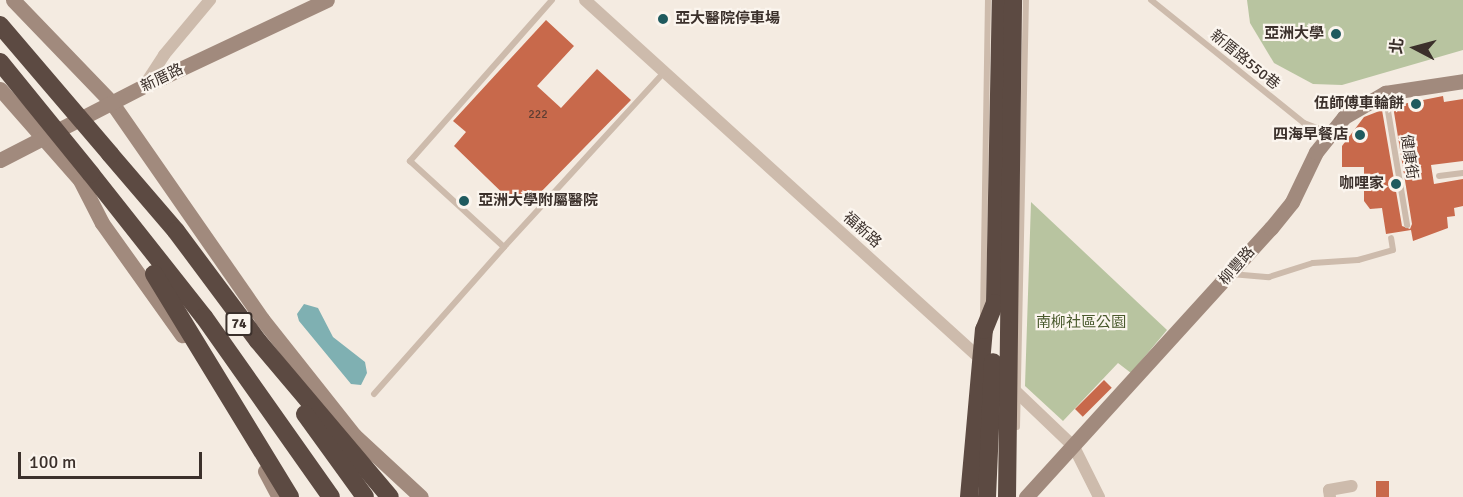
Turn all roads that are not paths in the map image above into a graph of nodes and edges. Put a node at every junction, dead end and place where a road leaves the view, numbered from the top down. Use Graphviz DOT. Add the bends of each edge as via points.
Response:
graph roads {
  1 [pos="13,0"];
  2 [pos="210,0"];
  3 [pos="327,0"];
  4 [pos="552,0"];
  5 [pos="585,0"];
  6 [pos="988,0"];
  7 [pos="1001,0"];
  8 [pos="1013,0"];
  9 [pos="1026,0"];
  10 [pos="1151,0"];
  11 [pos="0,26"];
  12 [pos="0,62"];
  13 [pos="666,71"];
  14 [pos="1463,81"];
  15 [pos="144,86"];
  16 [pos="0,89"];
  17 [pos="1385,93"];
  18 [pos="112,103"];
  19 [pos="1329,132"];
  20 [pos="43,141"];
  21 [pos="110,154"];
  22 [pos="0,160"];
  23 [pos="1463,173"];
  24 [pos="91,174"];
  25 [pos="1439,176"];
  26 [pos="1407,225"];
  27 [pos="1391,238"];
  28 [pos="504,247"];
  29 [pos="1230,274"];
  30 [pos="995,303"];
  31 [pos="982,360"];
  32 [pos="1018,393"];
  33 [pos="374,394"];
  34 [pos="1074,447"];
  35 [pos="1352,486"];
  36 [pos="279,497"];
  37 [pos="290,497"];
  38 [pos="331,497"];
  39 [pos="365,497"];
  40 [pos="390,497"];
  41 [pos="421,497"];
  42 [pos="970,497"];
  43 [pos="987,497"];
  44 [pos="1007,497"];
  45 [pos="1013,497"];
  46 [pos="1026,497"];
  47 [pos="1099,497"];
  48 [pos="1330,497"];
  1 -- 18 [label="street"];
  2 -- 15 [label="street" via="164,54"];
  3 -- 15 [label="street, 新厝路"];
  4 -- 28 [label="lane" via="410,161"];
  5 -- 13 [label="street, 福新路"];
  6 -- 31 [label="lane"];
  7 -- 30 [label="highway"];
  8 -- 44 [label="highway, bridge"];
  9 -- 32 [label="lane"];
  10 -- 19 [label="lane, 新厝路550巷" via="1304,123"];
  11 -- 21 [label="highway, 74, bridge"];
  12 -- 24 [label="highway, 74, bridge"];
  13 -- 28 [label="lane"];
  13 -- 31 [label="street, 福新路"];
  14 -- 17 [label="street, 柳豐路"];
  15 -- 18 [label="street, 新厝路"];
  16 -- 20 [label="street"];
  17 -- 19 [label="street, 柳豐路" via="1359,105"];
  17 -- 26 [label="lane, 健康街"];
  18 -- 20 [label="street, 新厝路"];
  18 -- 41 [label="street" via="269,328 354,435"];
  19 -- 29 [label="street, 柳豐路" via="1292,202"];
  20 -- 22 [label="street, 新厝路"];
  20 -- 36 [label="street" via="80,180 102,223 218,384"];
  21 -- 39 [label="highway, 74"];
  21 -- 40 [label="highway" via="176,231 258,341"];
  23 -- 25 [label="lane"];
  24 -- 37 [label="highway" via="104,207 168,292"];
  24 -- 38 [label="highway, 74" via="204,317"];
  27 -- 29 [label="lane" via="1393,250 1358,261 1313,263 1269,278"];
  28 -- 33 [label="lane"];
  29 -- 34 [label="street, 柳豐路"];
  30 -- 42 [label="highway, bridge" via="984,330"];
  30 -- 43 [label="highway, bridge"];
  31 -- 32 [label="street, 福新路"];
  31 -- 42 [label="lane"];
  32 -- 34 [label="street, 福新路"];
  32 -- 45 [label="lane"];
  34 -- 46 [label="street, 柳豐路"];
  34 -- 47 [label="street, 福新路"];
  35 -- 48 [label="street" via="1329,490"];
}
